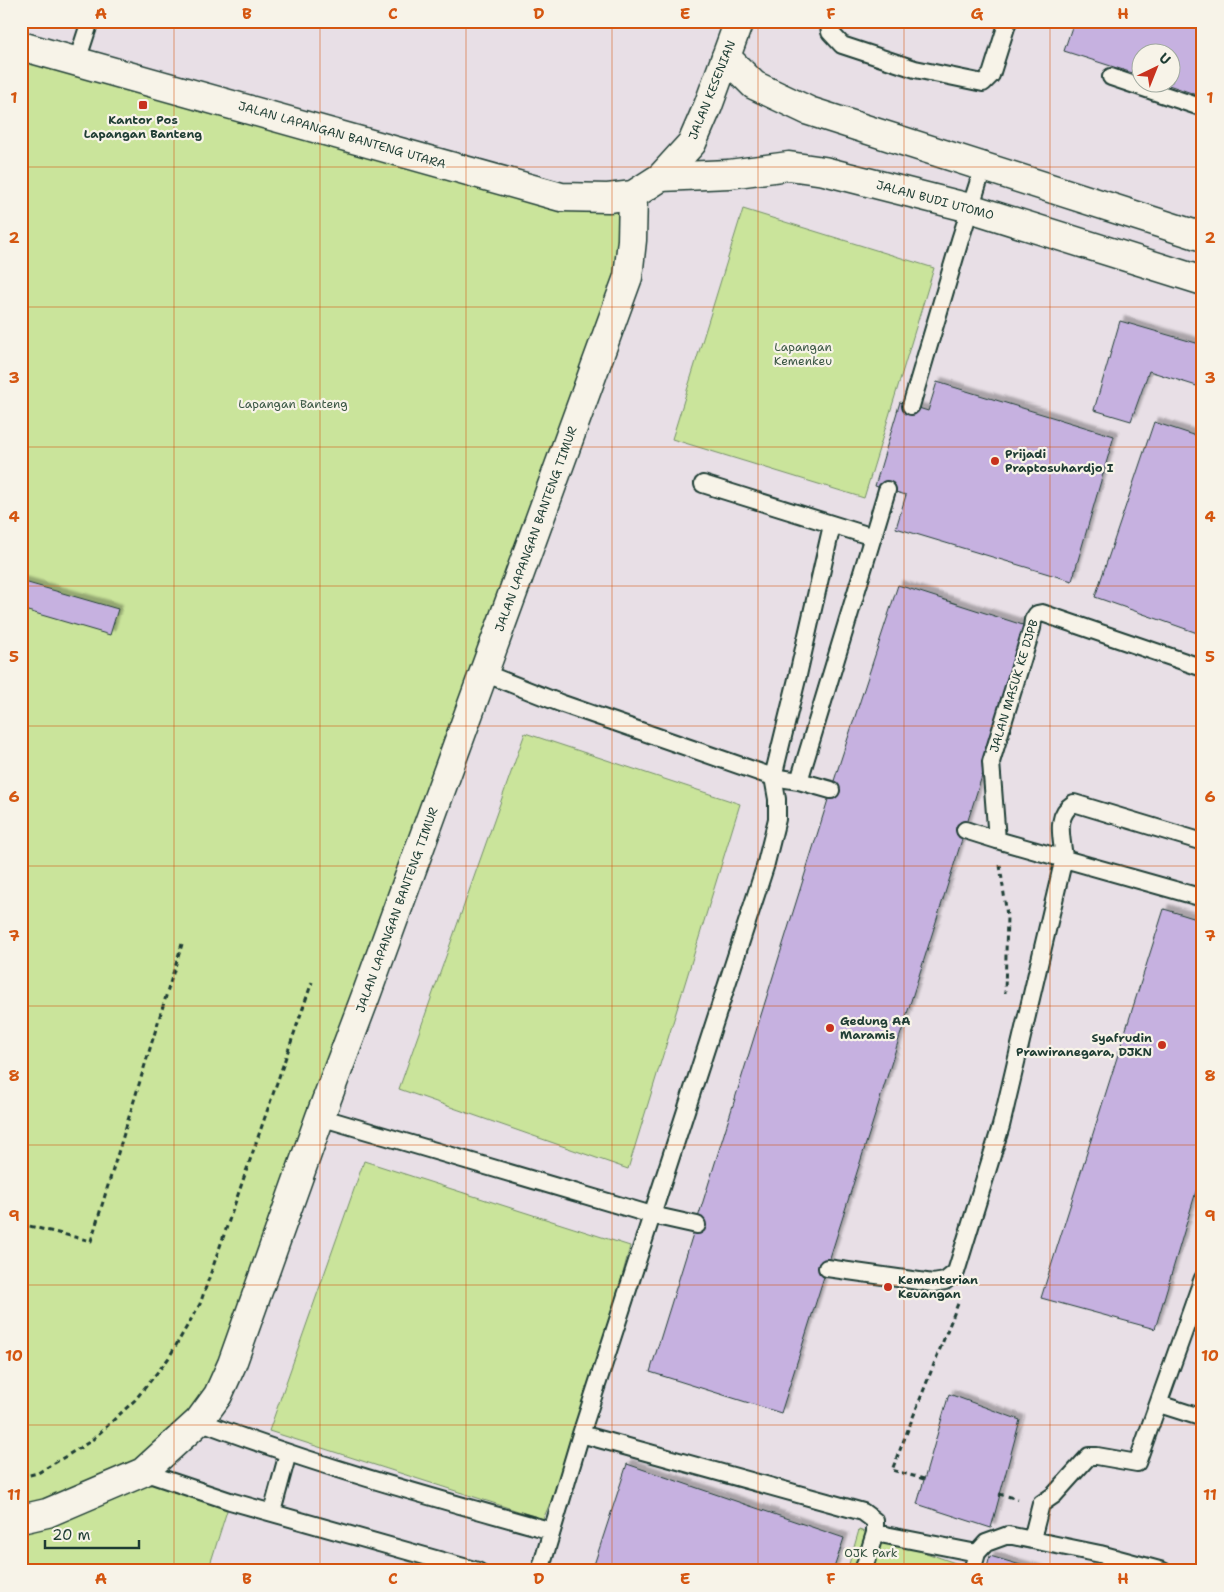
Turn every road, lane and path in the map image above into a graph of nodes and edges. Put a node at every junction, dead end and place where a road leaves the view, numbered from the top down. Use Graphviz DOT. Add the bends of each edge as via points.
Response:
graph roads {
  1 [pos="90,21"];
  2 [pos="739,21"];
  3 [pos="828,21"];
  4 [pos="1008,21"];
  5 [pos="21,46"];
  6 [pos="726,57"];
  7 [pos="77,61"];
  8 [pos="1111,77"];
  9 [pos="1203,108"];
  10 [pos="983,168"];
  11 [pos="661,177"];
  12 [pos="633,195"];
  13 [pos="970,208"];
  14 [pos="1203,237"];
  15 [pos="1203,281"];
  16 [pos="911,406"];
  17 [pos="703,484"];
  18 [pos="887,490"];
  19 [pos="832,525"];
  20 [pos="874,537"];
  21 [pos="1203,668"];
  22 [pos="484,673"];
  23 [pos="773,777"];
  24 [pos="799,780"];
  25 [pos="831,790"];
  26 [pos="965,830"];
  27 [pos="997,840"];
  28 [pos="1203,842"];
  29 [pos="1064,858"];
  30 [pos="1203,898"];
  31 [pos="182,944"];
  32 [pos="312,982"];
  33 [pos="320,1117"];
  34 [pos="652,1215"];
  35 [pos="21,1224"];
  36 [pos="697,1225"];
  37 [pos="827,1268"];
  38 [pos="1203,1278"];
  39 [pos="1159,1404"];
  40 [pos="1203,1418"];
  41 [pos="199,1421"];
  42 [pos="582,1434"];
  43 [pos="288,1453"];
  44 [pos="143,1472"];
  45 [pos="916,1475"];
  46 [pos="21,1477"];
  47 [pos="924,1478"];
  48 [pos="272,1512"];
  49 [pos="21,1519"];
  50 [pos="552,1531"];
  51 [pos="875,1533"];
  52 [pos="1032,1539"];
  53 [pos="977,1553"];
  54 [pos="478,1571"];
  55 [pos="540,1571"];
  56 [pos="863,1571"];
  57 [pos="972,1571"];
  58 [pos="1163,1571"];
  1 -- 7 [label="lane"];
  2 -- 6 [label="street, JALAN KESENIAN"];
  3 -- 4 [label="lane" via="830,32 842,45 915,70 983,83 991,74"];
  5 -- 7 [label="street, JALAN LAPANGAN BANTENG UTARA"];
  6 -- 10 [label="street" via="754,85 809,112"];
  6 -- 11 [label="street, JALAN KESENIAN" via="692,143"];
  7 -- 12 [label="street, JALAN LAPANGAN BANTENG UTARA" via="561,197"];
  8 -- 9 [label="lane"];
  10 -- 13 [label="lane"];
  10 -- 14 [label="street"];
  11 -- 12 [label="street, JALAN LAPANGAN BANTENG UTARA"];
  11 -- 13 [label="street, JALAN BUDI UTOMO" via="729,174 789,166 824,171"];
  12 -- 22 [label="street, JALAN LAPANGAN BANTENG TIMUR" via="628,277"];
  13 -- 15 [label="street, JALAN BUDI UTOMO"];
  13 -- 16 [label="lane"];
  17 -- 19 [label="lane"];
  18 -- 20 [label="lane"];
  19 -- 20 [label="lane"];
  19 -- 23 [label="lane"];
  20 -- 24 [label="lane"];
  21 -- 27 [label="lane, JALAN MASUK KE DJPB" via="1037,614 990,762"];
  22 -- 23 [label="lane"];
  22 -- 33 [label="street, JALAN LAPANGAN BANTENG TIMUR"];
  23 -- 24 [label="lane"];
  23 -- 34 [label="lane" via="777,819 765,867"];
  24 -- 25 [label="lane"];
  26 -- 27 [label="lane"];
  27 -- 29 [label="lane"];
  28 -- 29 [label="lane" via="1074,804 1066,809 1060,823"];
  29 -- 30 [label="lane"];
  29 -- 37 [label="lane" via="1001,1126 956,1272 945,1281 933,1283"];
  31 -- 35 [label="path" via="91,1241"];
  32 -- 46 [label="path" via="200,1304 168,1359 134,1400 91,1441 38,1473"];
  33 -- 34 [label="lane"];
  33 -- 41 [label="street, JALAN LAPANGAN BANTENG TIMUR" via="232,1364 218,1395"];
  34 -- 36 [label="lane"];
  34 -- 42 [label="lane"];
  38 -- 39 [label="lane"];
  39 -- 40 [label="lane"];
  39 -- 52 [label="lane" via="1137,1464 1097,1456 1086,1458 1054,1495 1041,1504"];
  41 -- 43 [label="lane"];
  41 -- 44 [label="street, JALAN LAPANGAN BANTENG TIMUR"];
  42 -- 50 [label="lane"];
  42 -- 51 [label="lane" via="863,1512 875,1521"];
  43 -- 48 [label="lane"];
  43 -- 50 [label="lane"];
  44 -- 48 [label="lane"];
  44 -- 49 [label="street, JALAN LAPANGAN BANTENG TIMUR" via="48,1513"];
  45 -- 47 [label="path"];
  48 -- 54 [label="lane"];
  50 -- 55 [label="lane"];
  51 -- 53 [label="lane"];
  51 -- 56 [label="lane"];
  52 -- 53 [label="lane" via="1008,1535 986,1544"];
  52 -- 58 [label="lane"];
  53 -- 57 [label="lane"];
}
